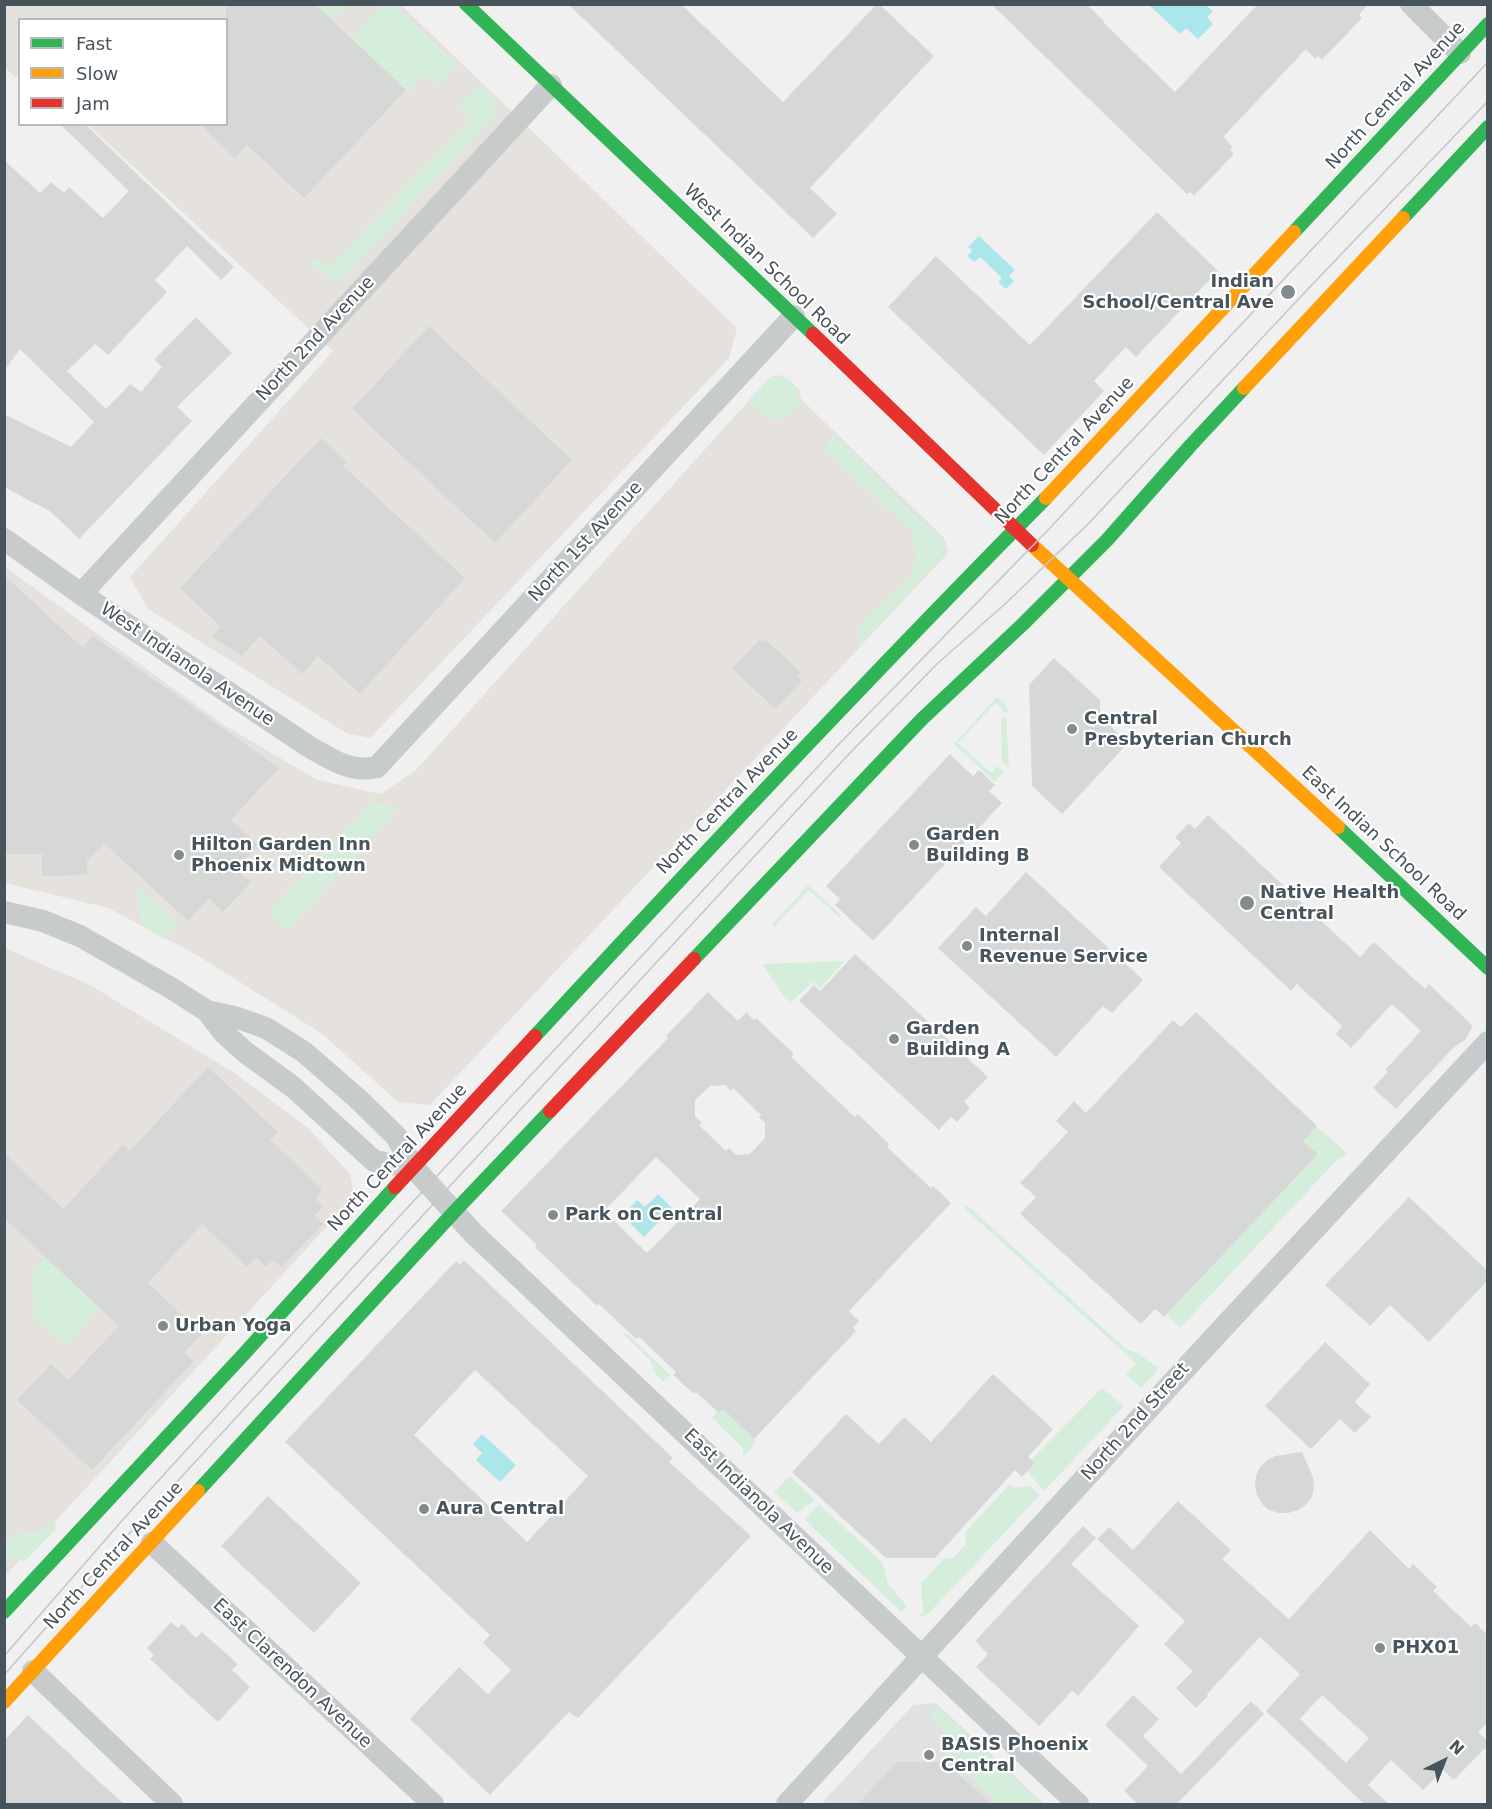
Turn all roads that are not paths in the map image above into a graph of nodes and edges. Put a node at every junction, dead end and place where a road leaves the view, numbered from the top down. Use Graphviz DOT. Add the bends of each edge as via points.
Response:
graph roads {
  1 [pos="466,4"];
  2 [pos="1411,4"];
  3 [pos="1488,24"];
  4 [pos="1460,53"];
  5 [pos="551,85"];
  6 [pos="1488,127"];
  7 [pos="794,316"];
  8 [pos="1016,529"];
  9 [pos="4,539"];
  10 [pos="1040,554"];
  11 [pos="1067,579"];
  12 [pos="81,594"];
  13 [pos="377,767"];
  14 [pos="4,912"];
  15 [pos="1488,968"];
  16 [pos="207,1011"];
  17 [pos="1488,1042"];
  18 [pos="414,1167"];
  19 [pos="447,1205"];
  20 [pos="152,1543"];
  21 [pos="7,1605"];
  22 [pos="921,1657"];
  23 [pos="33,1671"];
  24 [pos="4,1702"];
  25 [pos="172,1804"];
  26 [pos="433,1804"];
  27 [pos="787,1804"];
  28 [pos="1078,1804"];
  1 -- 5 [label="main road, West Indian School Road"];
  2 -- 4 [label="street"];
  3 -- 4 [label="main road, North Central Avenue"];
  4 -- 8 [label="main road, North Central Avenue"];
  5 -- 7 [label="main road, West Indian School Road"];
  5 -- 12 [label="street, North 2nd Avenue"];
  6 -- 11 [label="main road, North Central Avenue"];
  7 -- 8 [label="main road, West Indian School Road"];
  7 -- 13 [label="street, North 1st Avenue"];
  8 -- 10 [label="main road, West Indian School Road"];
  8 -- 18 [label="main road, North Central Avenue" via="703,854"];
  9 -- 12 [label="street, West Indianola Avenue"];
  10 -- 11 [label="main road, East Indian School Road"];
  11 -- 15 [label="main road, East Indian School Road" via="1236,731"];
  11 -- 19 [label="main road, North Central Avenue" via="922,719"];
  12 -- 13 [label="street, West Indianola Avenue" via="337,763 356,769"];
  14 -- 16 [label="street" via="43,921 80,936"];
  16 -- 18 [label="street" via="244,1052 293,1088 374,1161"];
  16 -- 18 [label="street, East Indianola Avenue" via="266,1028 304,1052 396,1136"];
  17 -- 22 [label="street, North 2nd Street"];
  18 -- 19 [label="street, East Indianola Avenue"];
  18 -- 21 [label="main road, North Central Avenue"];
  19 -- 20 [label="main road, North Central Avenue"];
  19 -- 22 [label="street, East Indianola Avenue"];
  20 -- 23 [label="main road, North Central Avenue"];
  20 -- 26 [label="street, East Clarendon Avenue"];
  22 -- 27 [label="street, North 2nd Street"];
  22 -- 28 [label="street, East Indianola Avenue"];
  23 -- 24 [label="main road, North Central Avenue"];
  23 -- 25 [label="street"];
}
